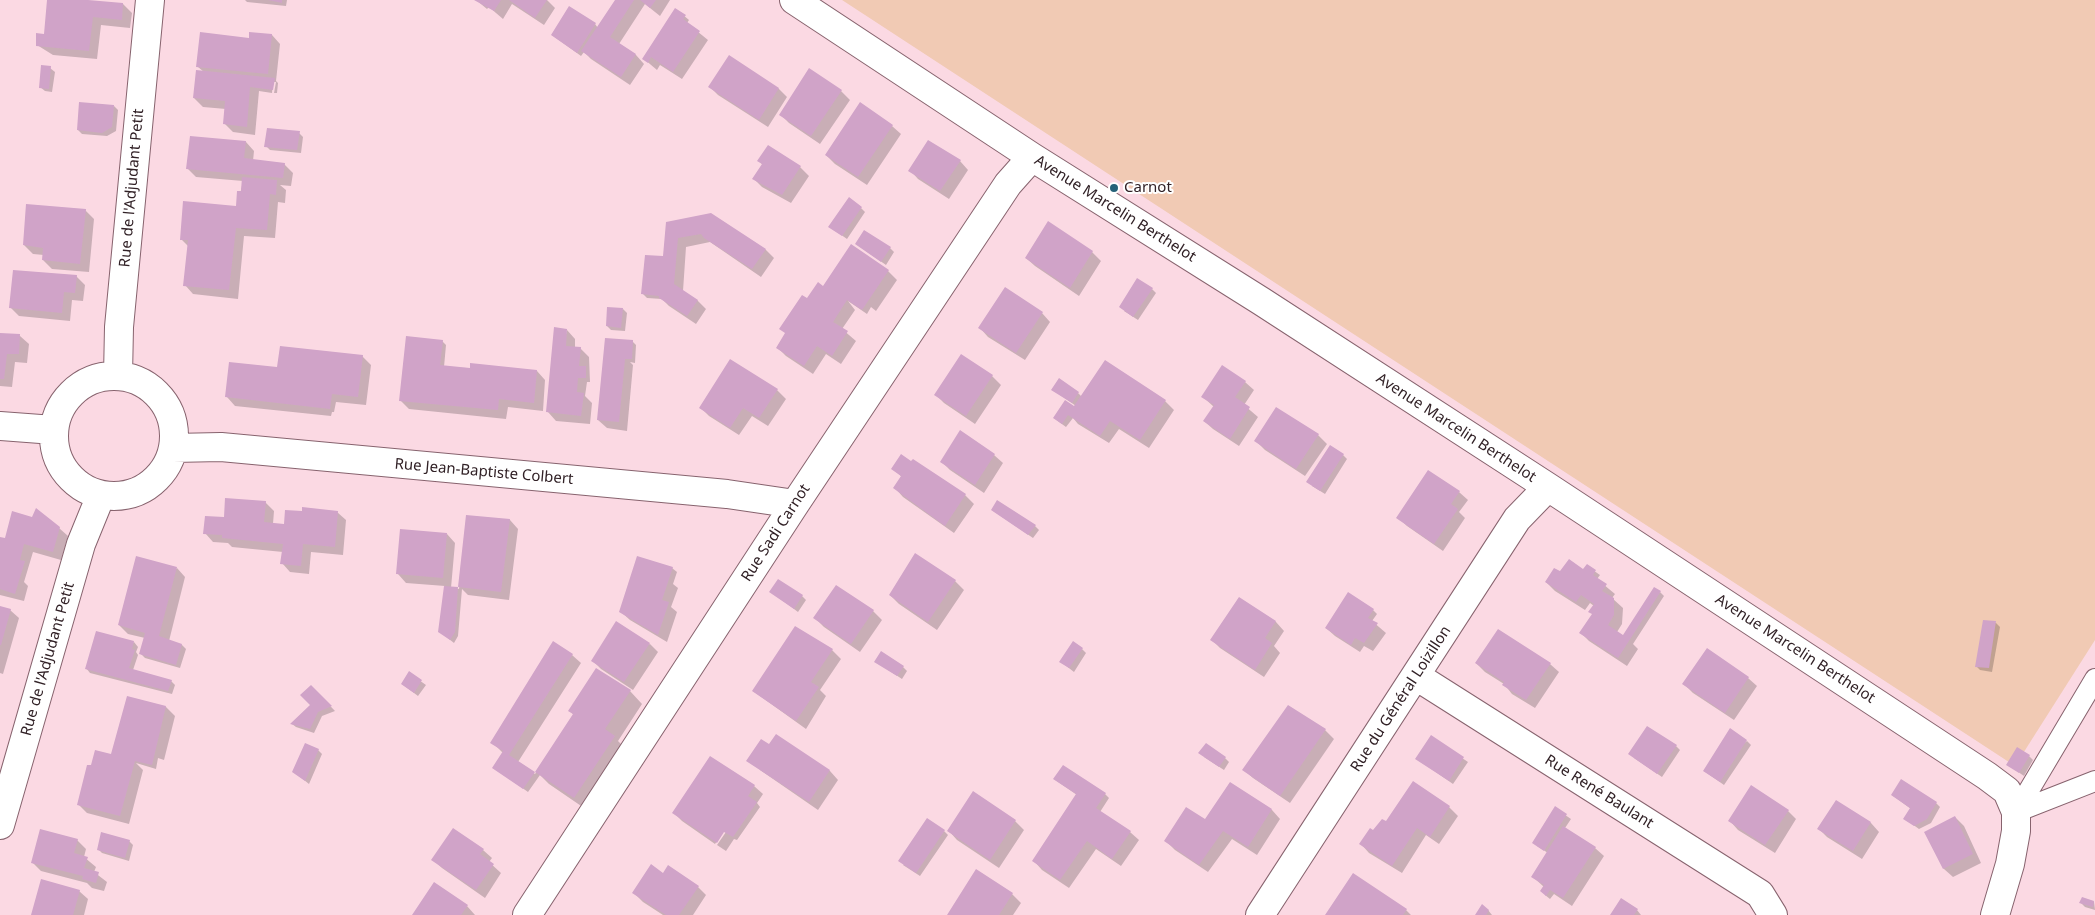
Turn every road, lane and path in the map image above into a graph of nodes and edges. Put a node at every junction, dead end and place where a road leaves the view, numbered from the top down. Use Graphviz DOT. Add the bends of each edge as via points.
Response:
graph roads {
  1 [pos="150,0"];
  2 [pos="794,0"];
  3 [pos="1032,157"];
  4 [pos="118,376"];
  5 [pos="0,426"];
  6 [pos="54,430"];
  7 [pos="173,448"];
  8 [pos="1548,487"];
  9 [pos="101,496"];
  10 [pos="795,504"];
  11 [pos="1416,676"];
  12 [pos="2095,679"];
  13 [pos="2095,781"];
  14 [pos="2016,812"];
  15 [pos="0,825"];
  16 [pos="527,915"];
  17 [pos="1260,915"];
  18 [pos="1773,915"];
  19 [pos="1995,915"];
  1 -- 4 [label="street, Rue de l'Adjudant Petit" via="119,327"];
  2 -- 3 [label="street, Avenue Marcelin Berthelot"];
  3 -- 8 [label="street, Avenue Marcelin Berthelot"];
  3 -- 10 [label="street, Rue Sadi Carnot" via="1008,184"];
  4 -- 6 [label="street" via="83,384 69,396 59,412"];
  4 -- 7 [label="street" via="138,381 155,392 167,408 173,428"];
  5 -- 6 [label="street"];
  6 -- 9 [label="street" via="54,447 60,464 84,489"];
  7 -- 9 [label="street" via="155,481 120,496"];
  7 -- 10 [label="street, Rue Jean-Baptiste Colbert" via="241,449 717,493"];
  8 -- 11 [label="street, Rue du Général Loizillon" via="1517,519"];
  8 -- 14 [label="street, Avenue Marcelin Berthelot" via="1987,776 2007,791"];
  9 -- 15 [label="street, Rue de l'Adjudant Petit" via="81,544"];
  10 -- 16 [label="street, Rue Sadi Carnot"];
  11 -- 17 [label="street, Rue du Général Loizillon"];
  11 -- 18 [label="street, Rue René Baulant" via="1760,894"];
  12 -- 14 [label="lane"];
  13 -- 14 [label="lane"];
  14 -- 19 [label="street, Avenue Marcelin Berthelot" via="2010,864"];
}
